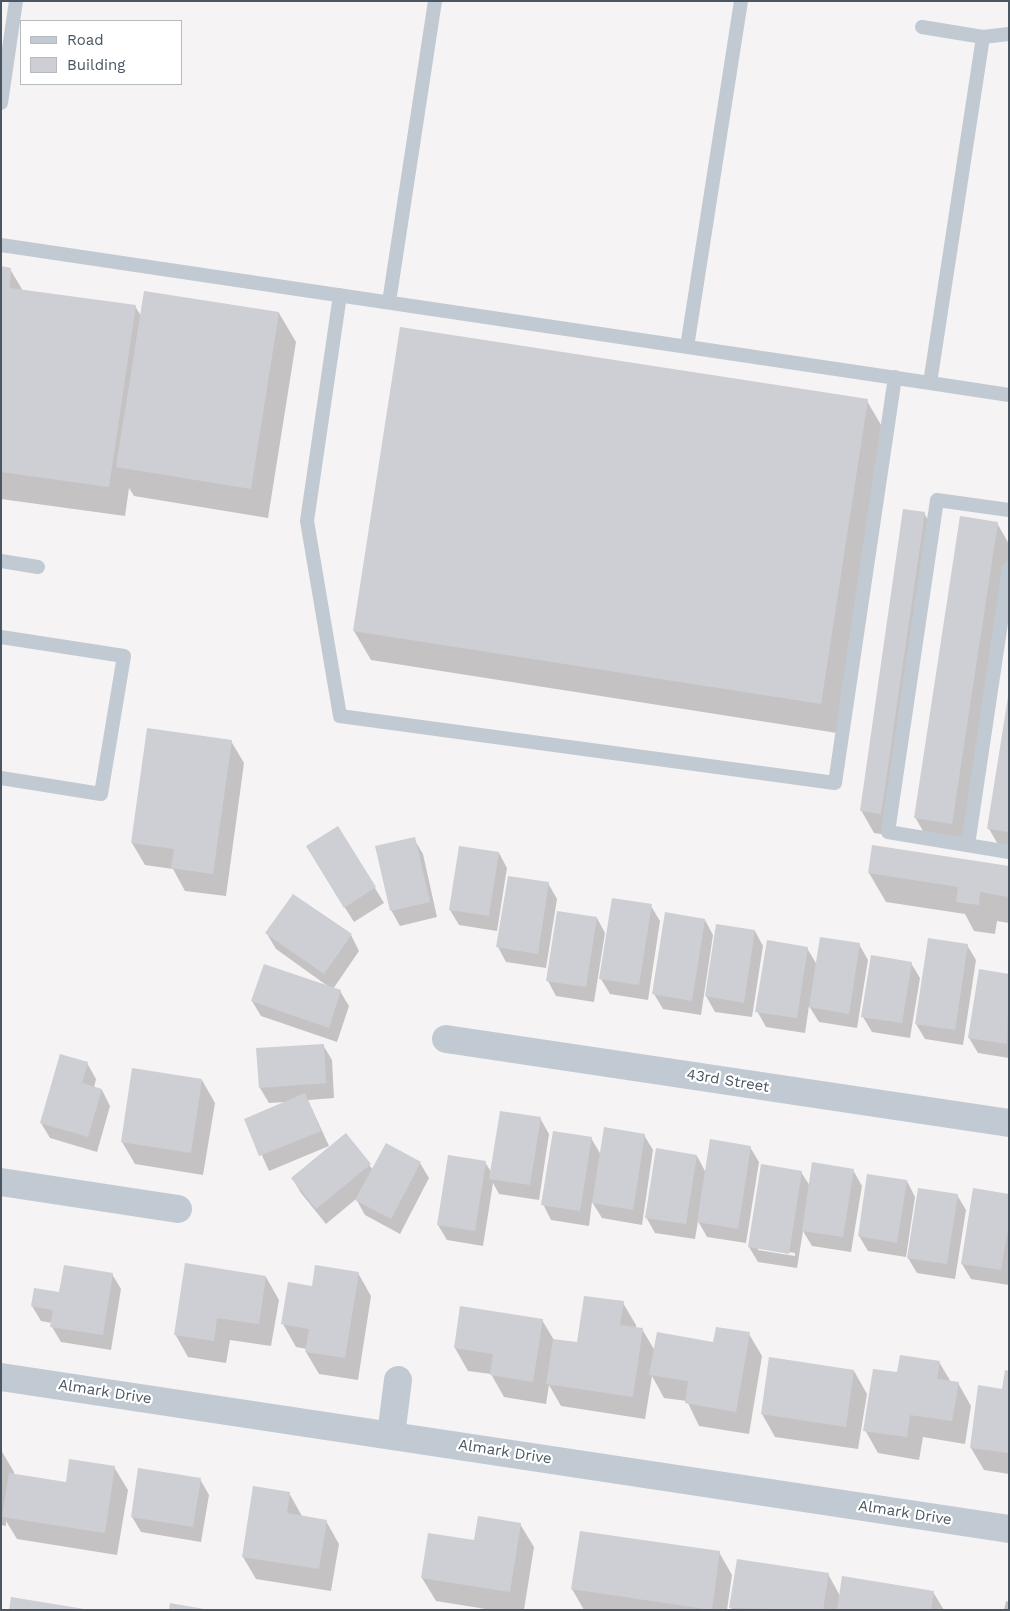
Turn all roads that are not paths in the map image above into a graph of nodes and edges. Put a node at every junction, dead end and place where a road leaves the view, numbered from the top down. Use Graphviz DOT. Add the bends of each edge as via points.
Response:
graph roads {
  1 [pos="16,1"];
  2 [pos="435,1"];
  3 [pos="741,1"];
  4 [pos="922,27"];
  5 [pos="1009,34"];
  6 [pos="983,37"];
  7 [pos="4,63"];
  8 [pos="1,103"];
  9 [pos="1,245"];
  10 [pos="340,295"];
  11 [pos="389,302"];
  12 [pos="687,347"];
  13 [pos="895,377"];
  14 [pos="930,383"];
  15 [pos="1009,395"];
  16 [pos="1009,510"];
  17 [pos="1,562"];
  18 [pos="38,567"];
  19 [pos="1009,569"];
  20 [pos="1,637"];
  21 [pos="1,778"];
  22 [pos="968,845"];
  23 [pos="1009,852"];
  24 [pos="446,1039"];
  25 [pos="1009,1123"];
  26 [pos="1,1182"];
  27 [pos="178,1209"];
  28 [pos="1,1377"];
  29 [pos="398,1380"];
  30 [pos="392,1435"];
  31 [pos="1009,1529"];
  1 -- 7 [label="lane"];
  2 -- 11 [label="lane"];
  3 -- 12 [label="lane"];
  4 -- 6 [label="lane"];
  5 -- 6 [label="lane"];
  6 -- 14 [label="lane"];
  7 -- 8 [label="lane"];
  9 -- 10 [label="lane"];
  10 -- 11 [label="lane"];
  10 -- 13 [label="lane" via="307,521 340,716 835,783"];
  11 -- 12 [label="lane"];
  12 -- 13 [label="lane"];
  13 -- 14 [label="lane"];
  14 -- 15 [label="lane"];
  16 -- 22 [label="lane" via="937,500 888,832"];
  17 -- 18 [label="lane"];
  19 -- 22 [label="lane"];
  20 -- 21 [label="lane" via="124,656 101,794"];
  22 -- 23 [label="lane"];
  24 -- 25 [label="street, 43rd Street"];
  26 -- 27 [label="street"];
  28 -- 30 [label="street, Almark Drive"];
  29 -- 30 [label="street"];
  30 -- 31 [label="street, Almark Drive"];
}
